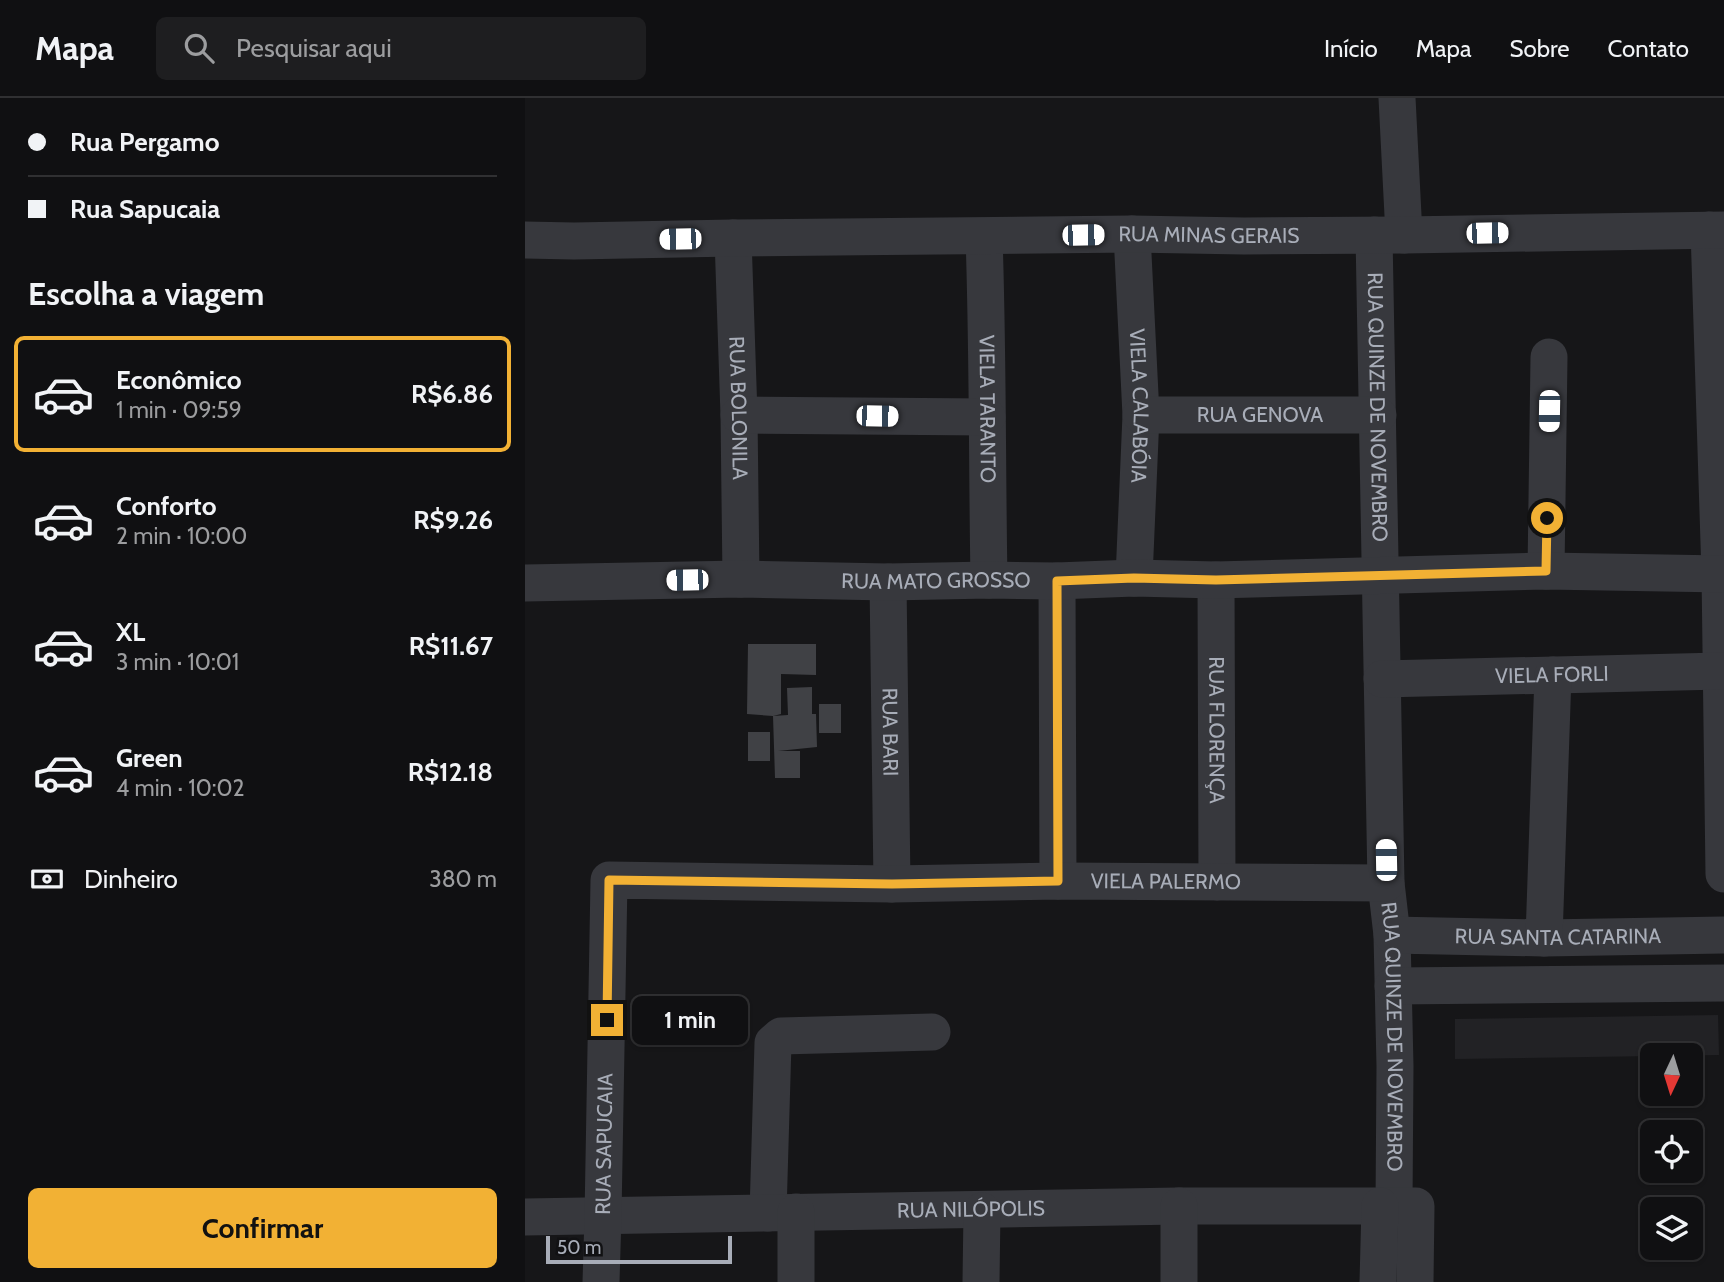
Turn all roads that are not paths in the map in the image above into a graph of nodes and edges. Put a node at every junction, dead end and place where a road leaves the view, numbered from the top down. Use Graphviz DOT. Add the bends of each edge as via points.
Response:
graph roads {
  1 [pos="1397,98"];
  2 [pos="1717,230"];
  3 [pos="1132,234"];
  4 [pos="1389,235"];
  5 [pos="984,237"];
  6 [pos="733,238"];
  7 [pos="525,240"];
  8 [pos="1549,357"];
  9 [pos="739,415"];
  10 [pos="1140,415"];
  11 [pos="1378,415"];
  12 [pos="987,416"];
  13 [pos="1546,571"];
  14 [pos="1722,574"];
  15 [pos="1380,575"];
  16 [pos="1134,578"];
  17 [pos="741,579"];
  18 [pos="989,580"];
  19 [pos="1216,580"];
  20 [pos="1057,581"];
  21 [pos="888,582"];
  22 [pos="525,583"];
  23 [pos="1721,671"];
  24 [pos="1553,675"];
  25 [pos="1382,679"];
  26 [pos="1723,850"];
  27 [pos="609,880"];
  28 [pos="1058,881"];
  29 [pos="1217,882"];
  30 [pos="1386,883"];
  31 [pos="892,884"];
  32 [pos="1392,935"];
  33 [pos="1724,935"];
  34 [pos="1544,938"];
  35 [pos="1724,983"];
  36 [pos="1393,986"];
  37 [pos="932,1032"];
  38 [pos="1179,1206"];
  39 [pos="1397,1206"];
  40 [pos="982,1210"];
  41 [pos="782,1213"];
  42 [pos="603,1216"];
  43 [pos="525,1217"];
  44 [pos="601,1282"];
  45 [pos="796,1282"];
  46 [pos="981,1282"];
  47 [pos="1179,1282"];
  48 [pos="1378,1282"];
  49 [pos="1415,1282"];
  1 -- 4 [label="street, RUA QUINZE DE NOVEMBRO"];
  2 -- 4 [label="street, RUA MINAS GERAIS"];
  2 -- 14 [label="street"];
  3 -- 4 [label="street, RUA MINAS GERAIS"];
  3 -- 5 [label="street, RUA MINAS GERAIS"];
  3 -- 10 [label="street, VIELA CALABÓIA"];
  4 -- 11 [label="street, RUA QUINZE DE NOVEMBRO"];
  5 -- 6 [label="street, RUA MINAS GERAIS"];
  5 -- 12 [label="street, VIELA TARANTO"];
  6 -- 7 [label="street, RUA MINAS GERAIS"];
  6 -- 9 [label="street, RUA BOLONILA"];
  8 -- 13 [label="street"];
  9 -- 12 [label="street"];
  9 -- 17 [label="street, RUA BOLONILA"];
  10 -- 11 [label="street, RUA GENOVA"];
  10 -- 16 [label="street, VIELA CALABÓIA"];
  11 -- 15 [label="street, RUA QUINZE DE NOVEMBRO"];
  12 -- 18 [label="street, VIELA TARANTO"];
  13 -- 14 [label="street, RUA MATO GROSSO"];
  13 -- 15 [label="street, RUA MATO GROSSO"];
  14 -- 23 [label="street"];
  15 -- 19 [label="street, RUA MATO GROSSO"];
  15 -- 25 [label="street, RUA QUINZE DE NOVEMBRO"];
  16 -- 19 [label="street, RUA MATO GROSSO"];
  16 -- 20 [label="street, RUA MATO GROSSO"];
  17 -- 21 [label="street, RUA MATO GROSSO"];
  17 -- 22 [label="street, RUA MATO GROSSO"];
  18 -- 20 [label="street, RUA MATO GROSSO"];
  18 -- 21 [label="street, RUA MATO GROSSO"];
  19 -- 29 [label="street, RUA FLORENÇA"];
  20 -- 28 [label="street"];
  21 -- 31 [label="street, RUA BARI"];
  23 -- 24 [label="street, VIELA FORLI"];
  23 -- 26 [label="street"];
  24 -- 25 [label="street, VIELA FORLI"];
  24 -- 34 [label="street"];
  25 -- 30 [label="street, RUA QUINZE DE NOVEMBRO"];
  27 -- 31 [label="street, VIELA PALERMO"];
  27 -- 42 [label="street, RUA SAPUCAIA"];
  28 -- 29 [label="street, VIELA PALERMO"];
  28 -- 31 [label="street, VIELA PALERMO"];
  29 -- 30 [label="street, VIELA PALERMO"];
  30 -- 32 [label="street, RUA QUINZE DE NOVEMBRO"];
  32 -- 34 [label="street, RUA SANTA CATARINA"];
  32 -- 36 [label="street, RUA QUINZE DE NOVEMBRO"];
  33 -- 34 [label="street, RUA SANTA CATARINA"];
  35 -- 36 [label="street"];
  36 -- 39 [label="street, RUA QUINZE DE NOVEMBRO"];
  37 -- 41 [label="street" via="781,1036 773,1043"];
  38 -- 39 [label="street, RUA NILÓPOLIS"];
  38 -- 40 [label="street, RUA NILÓPOLIS"];
  38 -- 47 [label="street"];
  39 -- 48 [label="street, RUA QUINZE DE NOVEMBRO"];
  39 -- 49 [label="street, RUA QUINZE DE NOVEMBRO"];
  40 -- 41 [label="street, RUA NILÓPOLIS"];
  40 -- 46 [label="street"];
  41 -- 42 [label="street, RUA NILÓPOLIS"];
  41 -- 45 [label="street"];
  42 -- 43 [label="street, RUA NILÓPOLIS"];
  42 -- 44 [label="street, RUA SAPUCAIA"];
}
